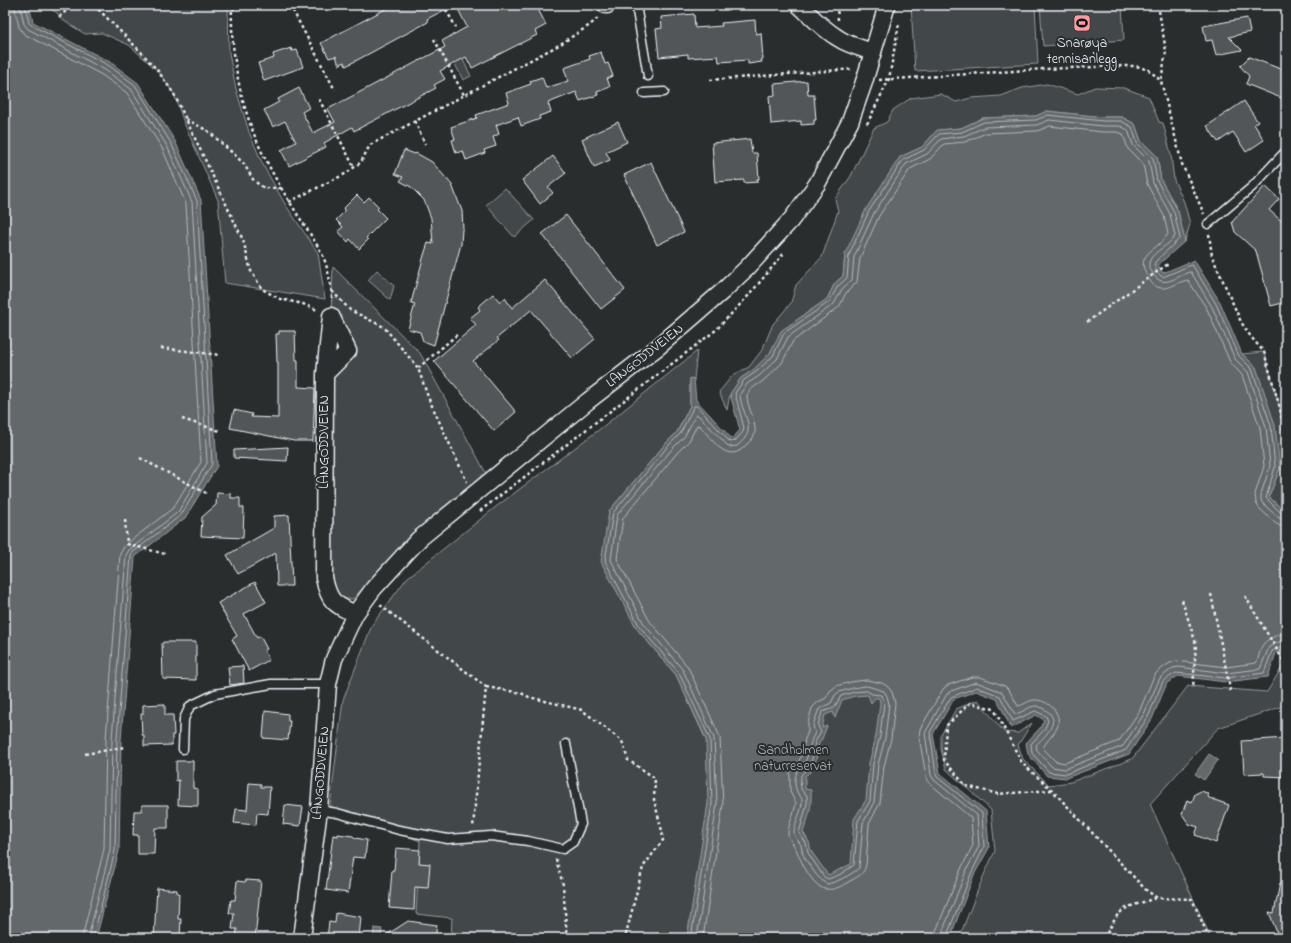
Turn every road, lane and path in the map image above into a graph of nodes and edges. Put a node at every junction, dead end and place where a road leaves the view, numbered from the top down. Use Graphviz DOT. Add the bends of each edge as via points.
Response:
graph roads {
  1 [pos="73,5"];
  2 [pos="94,5"];
  3 [pos="232,5"];
  4 [pos="244,5"];
  5 [pos="290,5"];
  6 [pos="443,5"];
  7 [pos="607,5"];
  8 [pos="636,5"];
  9 [pos="799,5"];
  10 [pos="887,5"];
  11 [pos="1158,5"];
  12 [pos="232,9"];
  13 [pos="59,17"];
  14 [pos="900,20"];
  15 [pos="456,28"];
  16 [pos="434,39"];
  17 [pos="873,52"];
  18 [pos="856,69"];
  19 [pos="648,76"];
  20 [pos="889,79"];
  21 [pos="710,80"];
  22 [pos="1161,81"];
  23 [pos="864,82"];
  24 [pos="336,90"];
  25 [pos="664,92"];
  26 [pos="644,94"];
  27 [pos="464,95"];
  28 [pos="319,99"];
  29 [pos="186,119"];
  30 [pos="415,121"];
  31 [pos="425,144"];
  32 [pos="1286,151"];
  33 [pos="354,167"];
  34 [pos="281,188"];
  35 [pos="289,202"];
  36 [pos="1208,224"];
  37 [pos="1168,264"];
  38 [pos="332,291"];
  39 [pos="331,316"];
  40 [pos="1087,322"];
  41 [pos="459,333"];
  42 [pos="161,348"];
  43 [pos="220,355"];
  44 [pos="418,368"];
  45 [pos="182,419"];
  46 [pos="220,432"];
  47 [pos="1286,448"];
  48 [pos="140,458"];
  49 [pos="480,488"];
  50 [pos="206,493"];
  51 [pos="489,504"];
  52 [pos="477,514"];
  53 [pos="126,520"];
  54 [pos="166,554"];
  55 [pos="1211,594"];
  56 [pos="1245,596"];
  57 [pos="1182,600"];
  58 [pos="1282,606"];
  59 [pos="1286,607"];
  60 [pos="374,609"];
  61 [pos="355,614"];
  62 [pos="1286,665"];
  63 [pos="328,684"];
  64 [pos="486,687"];
  65 [pos="1193,688"];
  66 [pos="1231,694"];
  67 [pos="566,744"];
  68 [pos="125,747"];
  69 [pos="183,749"];
  70 [pos="84,754"];
  71 [pos="1052,790"];
  72 [pos="319,810"];
  73 [pos="472,838"];
  74 [pos="552,847"];
  75 [pos="1157,898"];
  76 [pos="46,936"];
  77 [pos="49,938"];
  78 [pos="302,938"];
  79 [pos="567,938"];
  80 [pos="624,938"];
  81 [pos="1104,938"];
  82 [pos="1209,938"];
  1 -- 13 [label="path"];
  2 -- 29 [label="path" via="158,71 174,94"];
  3 -- 12 [label="path"];
  4 -- 12 [label="path"];
  5 -- 24 [label="path"];
  6 -- 15 [label="path"];
  7 -- 27 [label="path" via="590,25 559,45"];
  8 -- 19 [label="lane"];
  9 -- 17 [label="street" via="838,39"];
  10 -- 17 [label="street, LANGODDVEIEN"];
  11 -- 22 [label="path" via="1166,51"];
  12 -- 34 [label="path" via="234,58 241,93 252,130"];
  14 -- 20 [label="path"];
  16 -- 27 [label="path"];
  17 -- 23 [label="street, LANGODDVEIEN"];
  18 -- 21 [label="path"];
  20 -- 22 [label="path" via="1136,66 1149,70"];
  20 -- 23 [label="path"];
  22 -- 36 [label="path" via="1182,164"];
  23 -- 49 [label="street, LANGODDVEIEN" via="850,122 817,184 791,220 748,267 658,347"];
  25 -- 26 [label="lane"];
  27 -- 30 [label="path"];
  28 -- 33 [label="path"];
  29 -- 34 [label="path" via="208,131 225,146 244,164 254,181 264,188"];
  29 -- 39 [label="path" via="243,240 251,271 262,289 280,299 303,304"];
  30 -- 31 [label="path"];
  30 -- 33 [label="path" via="370,145 361,162"];
  32 -- 36 [label="lane" via="1252,187"];
  33 -- 35 [label="path"];
  34 -- 35 [label="path"];
  35 -- 38 [label="path" via="323,258"];
  36 -- 47 [label="path" via="1212,256 1241,322 1264,352 1280,408"];
  37 -- 40 [label="path"];
  38 -- 39 [label="path"];
  38 -- 44 [label="path" via="350,310 384,327"];
  39 -- 61 [label="street, LANGODDVEIEN" via="348,351 325,374 324,578 326,591 331,600"];
  41 -- 44 [label="path"];
  42 -- 43 [label="path"];
  44 -- 49 [label="path" via="428,397 466,482"];
  45 -- 46 [label="path"];
  48 -- 50 [label="path"];
  49 -- 61 [label="street, LANGODDVEIEN" via="409,548"];
  51 -- 52 [label="path"];
  53 -- 54 [label="path" via="127,544"];
  55 -- 66 [label="path"];
  56 -- 62 [label="path"];
  57 -- 65 [label="path" via="1196,644"];
  58 -- 59 [label="path"];
  60 -- 64 [label="path" via="378,603"];
  61 -- 63 [label="street, LANGODDVEIEN" via="334,659"];
  63 -- 69 [label="lane" via="271,684 215,694 190,706 184,719"];
  63 -- 72 [label="street, LANGODDVEIEN"];
  64 -- 73 [label="path"];
  64 -- 80 [label="path" via="521,693 582,710 622,741 628,760 655,778 654,800 663,840 643,867"];
  67 -- 74 [label="lane" via="581,824 573,842 563,849"];
  68 -- 70 [label="path"];
  71 -- 71 [label="path" via="1022,762 994,709 970,703 946,726 944,760 966,786 998,794"];
  71 -- 75 [label="path" via="1144,889"];
  72 -- 73 [label="lane" via="448,839"];
  72 -- 78 [label="street, LANGODDVEIEN"];
  73 -- 74 [label="lane" via="490,836"];
  74 -- 79 [label="path" via="563,885"];
  75 -- 81 [label="path" via="1128,907 1118,914"];
  75 -- 82 [label="path" via="1192,898"];
  76 -- 77 [label="path"];
}
